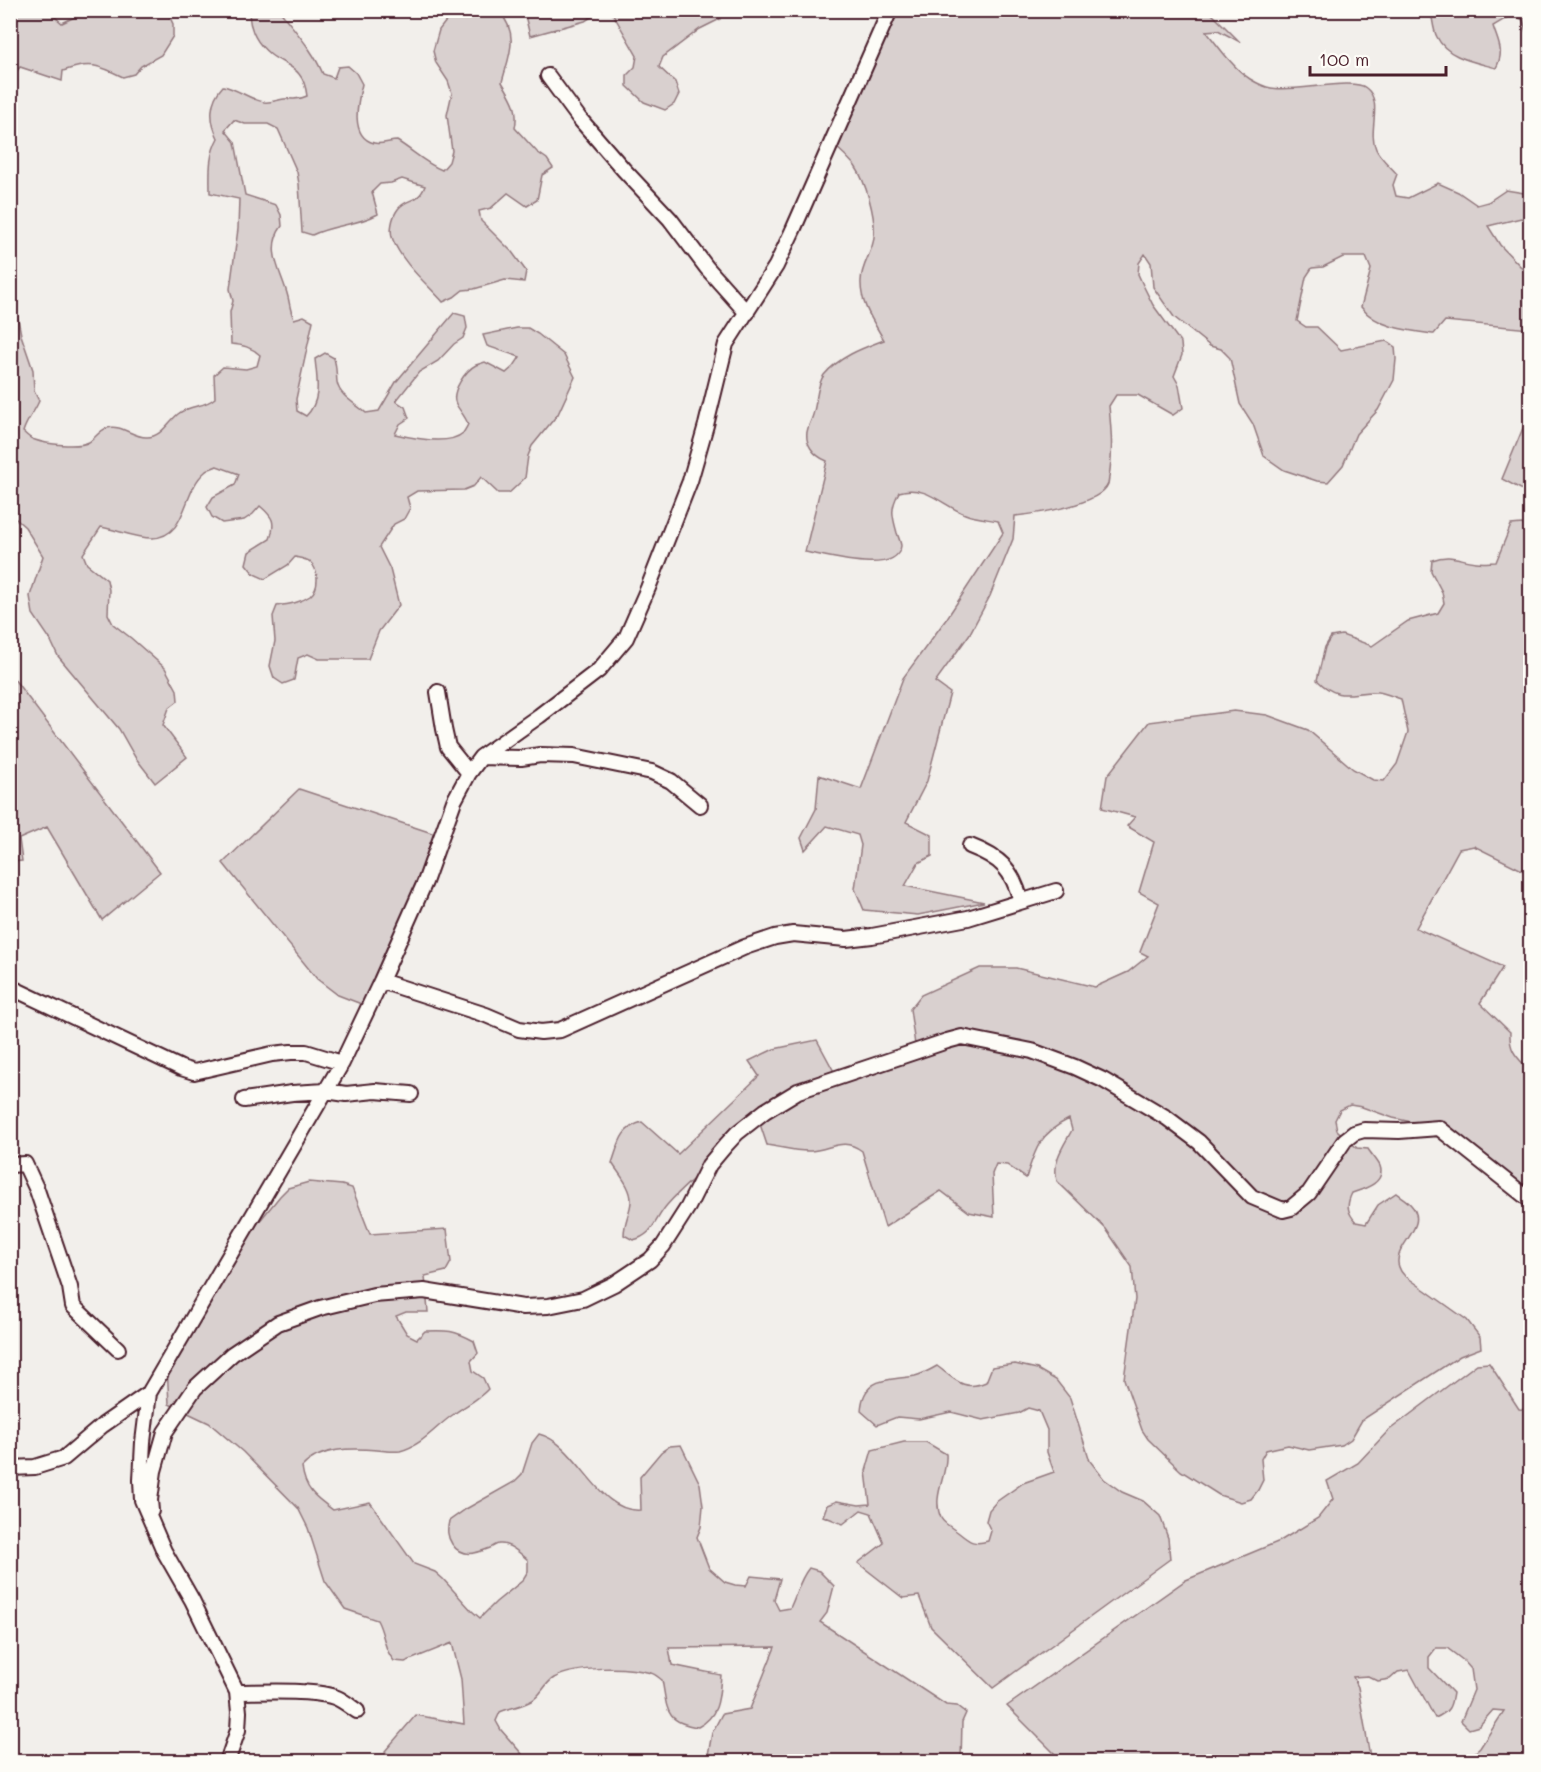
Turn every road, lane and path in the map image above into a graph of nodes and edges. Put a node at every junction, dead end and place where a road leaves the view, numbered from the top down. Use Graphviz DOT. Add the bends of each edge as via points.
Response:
graph roads {
  1 [pos="890,10"];
  2 [pos="548,76"];
  3 [pos="747,313"];
  4 [pos="438,692"];
  5 [pos="481,756"];
  6 [pos="469,773"];
  7 [pos="700,805"];
  8 [pos="970,846"];
  9 [pos="1056,891"];
  10 [pos="1021,901"];
  11 [pos="381,981"];
  12 [pos="10,987"];
  13 [pos="342,1064"];
  14 [pos="326,1091"];
  15 [pos="411,1094"];
  16 [pos="244,1100"];
  17 [pos="10,1166"];
  18 [pos="1530,1200"];
  19 [pos="118,1349"];
  20 [pos="149,1393"];
  21 [pos="10,1468"];
  22 [pos="152,1524"];
  23 [pos="237,1692"];
  24 [pos="357,1711"];
  25 [pos="227,1761"];
  1 -- 3 [label="street" via="793,230"];
  2 -- 3 [label="street" via="579,118 670,219"];
  3 -- 5 [label="street" via="726,344 690,481 626,638 588,679"];
  4 -- 6 [label="street" via="448,747"];
  5 -- 6 [label="street"];
  5 -- 7 [label="street" via="574,756 652,772 671,780"];
  6 -- 11 [label="street"];
  8 -- 10 [label="street" via="999,861 1010,872"];
  9 -- 10 [label="street"];
  10 -- 11 [label="street" via="968,918 872,936 775,936 560,1030 519,1029"];
  11 -- 13 [label="street"];
  12 -- 13 [label="street" via="194,1072 291,1052 306,1052"];
  13 -- 14 [label="street"];
  14 -- 15 [label="street"];
  14 -- 16 [label="street"];
  14 -- 20 [label="street"];
  17 -- 19 [label="street" via="25,1164 37,1190 73,1306"];
  18 -- 22 [label="street" via="1439,1128 1364,1130 1345,1140 1301,1201 1283,1210 1252,1197 1199,1142 1103,1080 1032,1052 962,1037 798,1090 765,1111 731,1139 709,1165 688,1208 650,1260 583,1299 523,1307 424,1291 374,1295 278,1323 232,1354 195,1388 165,1432 154,1471"];
  20 -- 21 [label="street" via="64,1458 35,1467"];
  20 -- 22 [label="street" via="141,1480 142,1500"];
  22 -- 23 [label="street"];
  23 -- 24 [label="street" via="325,1695 337,1697"];
  23 -- 25 [label="street" via="238,1730"];
}
